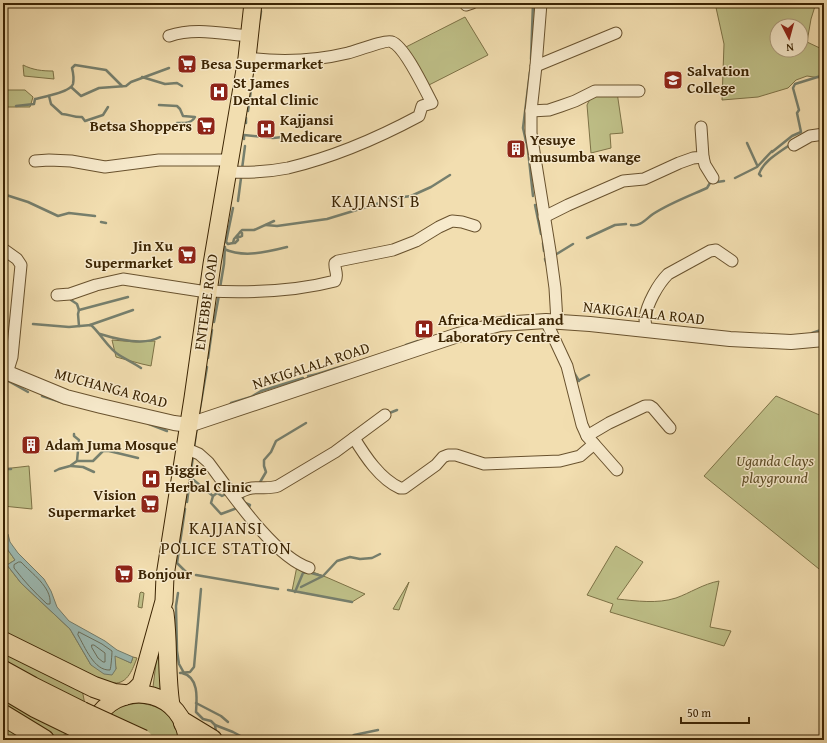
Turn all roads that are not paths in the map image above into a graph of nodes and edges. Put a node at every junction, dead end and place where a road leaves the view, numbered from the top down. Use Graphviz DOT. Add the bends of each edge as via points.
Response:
graph roads {
  1 [pos="253,3"];
  2 [pos="541,3"];
  3 [pos="616,32"];
  4 [pos="169,36"];
  5 [pos="250,36"];
  6 [pos="247,58"];
  7 [pos="536,66"];
  8 [pos="639,91"];
  9 [pos="531,111"];
  10 [pos="701,127"];
  11 [pos="824,134"];
  12 [pos="794,145"];
  13 [pos="703,157"];
  14 [pos="34,161"];
  15 [pos="228,166"];
  16 [pos="713,178"];
  17 [pos="544,217"];
  18 [pos="475,226"];
  19 [pos="3,249"];
  20 [pos="732,261"];
  21 [pos="207,292"];
  22 [pos="57,295"];
  23 [pos="551,321"];
  24 [pos="647,331"];
  25 [pos="824,339"];
  26 [pos="5,372"];
  27 [pos="385,415"];
  28 [pos="189,425"];
  29 [pos="670,428"];
  30 [pos="354,438"];
  31 [pos="591,440"];
  32 [pos="184,448"];
  33 [pos="617,470"];
  34 [pos="234,496"];
  35 [pos="309,568"];
  36 [pos="164,601"];
  37 [pos="3,642"];
  38 [pos="3,671"];
  39 [pos="3,688"];
  40 [pos="125,695"];
  41 [pos="171,705"];
  42 [pos="3,715"];
  43 [pos="78,719"];
  44 [pos="186,731"];
  45 [pos="44,740"];
  46 [pos="88,740"];
  47 [pos="107,740"];
  48 [pos="143,740"];
  49 [pos="212,740"];
  1 -- 5 [label="main road, ENTEBBE ROAD"];
  2 -- 7 [label="street"];
  3 -- 7 [label="street"];
  4 -- 5 [label="street" via="199,31"];
  5 -- 6 [label="main road, ENTEBBE ROAD"];
  6 -- 15 [label="main road, ENTEBBE ROAD"];
  6 -- 15 [label="street" via="265,61 332,56 388,41 393,42 408,59 432,103 422,106 419,116 392,130 306,163 249,172"];
  7 -- 9 [label="street"];
  8 -- 9 [label="street" via="595,91 561,106"];
  9 -- 17 [label="street" via="531,133"];
  10 -- 13 [label="street"];
  11 -- 12 [label="street" via="810,136"];
  13 -- 16 [label="street"];
  13 -- 17 [label="street" via="688,159 644,179 624,181"];
  14 -- 15 [label="street" via="49,160 105,167 159,160"];
  15 -- 21 [label="main road, ENTEBBE ROAD"];
  17 -- 23 [label="street" via="551,256"];
  18 -- 21 [label="street" via="452,221 416,241 393,250 338,261 335,263 337,276 334,281 316,286 263,292"];
  19 -- 26 [label="street" via="17,259 21,266 12,357"];
  20 -- 24 [label="street" via="716,250 710,251 668,274 648,307 645,318"];
  21 -- 22 [label="street" via="123,279 70,294"];
  21 -- 28 [label="main road, ENTEBBE ROAD"];
  23 -- 24 [label="street, NAKIGALALA ROAD"];
  23 -- 28 [label="street, NAKIGALALA ROAD" via="500,324 475,330"];
  23 -- 31 [label="street" via="567,366 582,425"];
  24 -- 25 [label="street, NAKIGALALA ROAD" via="791,342"];
  26 -- 28 [label="street, MUCHANGA ROAD" via="66,397"];
  27 -- 30 [label="street"];
  28 -- 32 [label="main road, ENTEBBE ROAD"];
  29 -- 31 [label="street" via="653,408 645,406 609,423"];
  30 -- 31 [label="street" via="369,462 400,488 404,488 448,455 484,464 560,461 586,452"];
  30 -- 34 [label="street" via="278,486 252,488"];
  31 -- 33 [label="street"];
  32 -- 34 [label="street" via="199,454 208,462"];
  32 -- 36 [label="main road, ENTEBBE ROAD" via="165,576"];
  34 -- 35 [label="street" via="274,544 288,557"];
  36 -- 40 [label="main road" via="141,684"];
  36 -- 41 [label="main road"];
  37 -- 40 [label="highway" via="94,687"];
  38 -- 43 [label="highway" via="32,687"];
  39 -- 43 [label="highway" via="35,707"];
  40 -- 41 [label="main road" via="146,694"];
  40 -- 46 [label="main road" via="104,708 92,723"];
  41 -- 44 [label="main road" via="179,714"];
  42 -- 45 [label="highway"];
  43 -- 47 [label="highway, bridge"];
  43 -- 48 [label="highway, bridge"];
  44 -- 49 [label="highway"];
}
